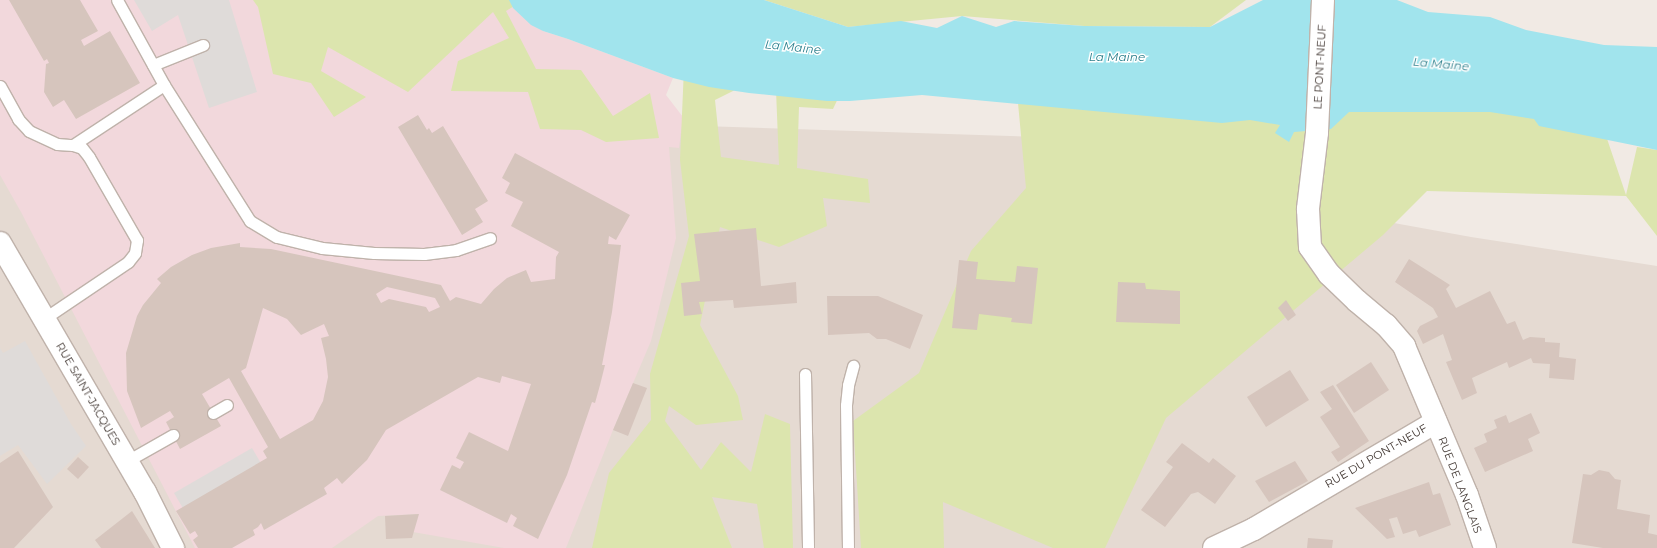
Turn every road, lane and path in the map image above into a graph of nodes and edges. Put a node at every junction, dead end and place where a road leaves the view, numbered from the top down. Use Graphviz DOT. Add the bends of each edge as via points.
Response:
graph roads {
  1 [pos="117,0"];
  2 [pos="1323,0"];
  3 [pos="203,45"];
  4 [pos="153,65"];
  5 [pos="164,84"];
  6 [pos="0,86"];
  7 [pos="1317,133"];
  8 [pos="73,145"];
  9 [pos="490,238"];
  10 [pos="0,243"];
  11 [pos="45,318"];
  12 [pos="853,366"];
  13 [pos="805,374"];
  14 [pos="226,405"];
  15 [pos="213,413"];
  16 [pos="1436,422"];
  17 [pos="173,435"];
  18 [pos="127,461"];
  19 [pos="173,548"];
  20 [pos="808,548"];
  21 [pos="848,548"];
  22 [pos="1214,548"];
  23 [pos="1485,548"];
  1 -- 4 [label="lane"];
  2 -- 7 [label="street, LE PONT-NEUF"];
  3 -- 4 [label="lane"];
  4 -- 5 [label="lane"];
  5 -- 8 [label="lane"];
  5 -- 9 [label="lane" via="250,221 277,237 322,248 424,254 456,250"];
  6 -- 8 [label="lane" via="18,119 29,131 57,144"];
  7 -- 16 [label="street, RUE DU PONT-NEUF" via="1308,209 1310,246 1329,274 1386,325 1404,346"];
  8 -- 11 [label="lane" via="82,148 89,157 137,240 135,253 128,262"];
  10 -- 11 [label="street, RUE SAINT-JACQUES"];
  11 -- 18 [label="street, RUE SAINT-JACQUES"];
  12 -- 21 [label="lane" via="846,405"];
  13 -- 20 [label="lane"];
  14 -- 15 [label="lane"];
  16 -- 22 [label="street, RUE DU PONT-NEUF" via="1254,529"];
  16 -- 23 [label="street, RUE DE LANGLAIS" via="1467,495"];
  17 -- 18 [label="lane"];
  18 -- 19 [label="street, RUE SAINT-JACQUES"];
}
